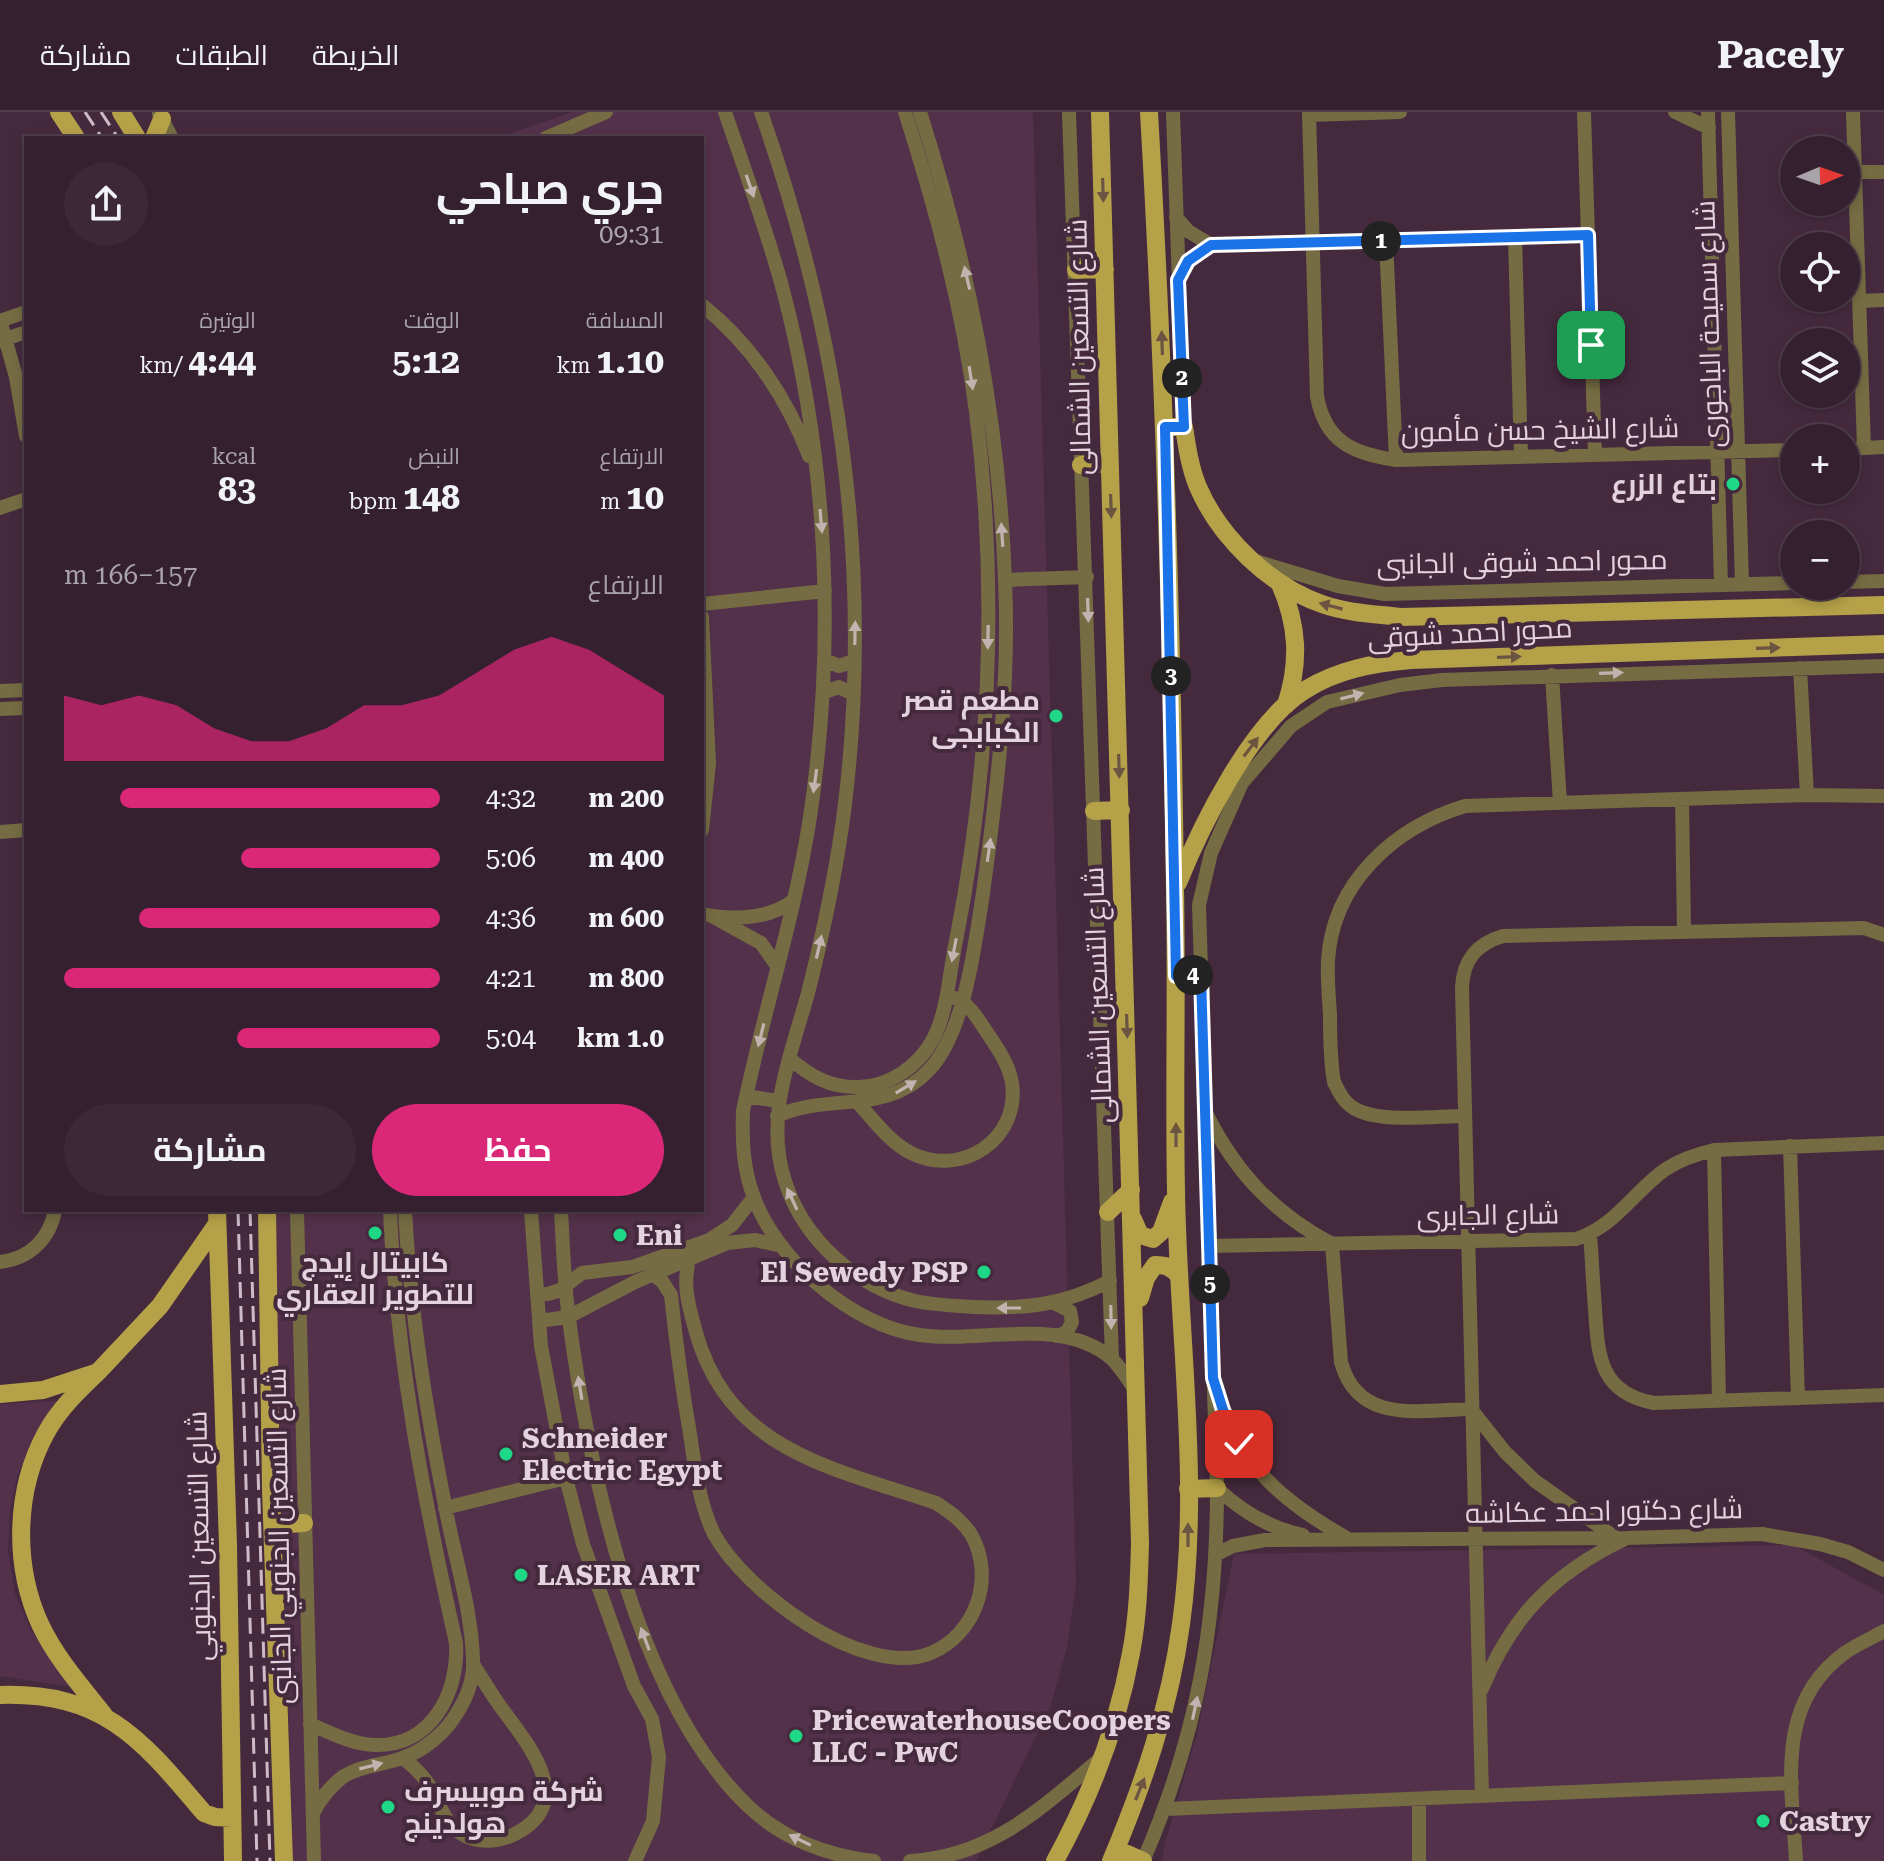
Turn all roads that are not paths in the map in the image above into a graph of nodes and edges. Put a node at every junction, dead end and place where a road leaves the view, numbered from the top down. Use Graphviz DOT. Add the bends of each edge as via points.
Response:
graph roads {
  1 [pos="59,112"];
  2 [pos="121,112"];
  3 [pos="606,112"];
  4 [pos="725,112"];
  5 [pos="761,112"];
  6 [pos="905,112"];
  7 [pos="920,112"];
  8 [pos="1069,112"];
  9 [pos="1103,112"];
  10 [pos="1149,112"];
  11 [pos="1173,112"];
  12 [pos="1380,112"];
  13 [pos="1400,112"];
  14 [pos="1584,112"];
  15 [pos="1675,112"];
  16 [pos="1708,112"];
  17 [pos="1728,112"];
  18 [pos="1853,112"];
  19 [pos="1309,113"];
  20 [pos="160,116"];
  21 [pos="1709,128"];
  22 [pos="75,136"];
  23 [pos="136,136"];
  24 [pos="155,136"];
  25 [pos="171,136"];
  26 [pos="551,136"];
  27 [pos="1853,136"];
  28 [pos="1860,172"];
  29 [pos="1884,172"];
  30 [pos="941,201"];
  31 [pos="1176,217"];
  32 [pos="1588,235"];
  33 [pos="1515,237"];
  34 [pos="1386,241"];
  35 [pos="1313,243"];
  36 [pos="1211,245"];
  37 [pos="1105,269"];
  38 [pos="1076,270"];
  39 [pos="1178,280"];
  40 [pos="1884,300"];
  41 [pos="1860,301"];
  42 [pos="704,307"];
  43 [pos="1859,312"];
  44 [pos="24,313"];
  45 [pos="0,321"];
  46 [pos="24,333"];
  47 [pos="3,340"];
  48 [pos="1174,427"];
  49 [pos="24,428"];
  50 [pos="1884,447"];
  51 [pos="1860,448"];
  52 [pos="1864,448"];
  53 [pos="1780,450"];
  54 [pos="1738,452"];
  55 [pos="1717,453"];
  56 [pos="1595,455"];
  57 [pos="1521,457"];
  58 [pos="1396,460"];
  59 [pos="1109,463"];
  60 [pos="1081,465"];
  61 [pos="990,472"];
  62 [pos="817,480"];
  63 [pos="24,500"];
  64 [pos="0,508"];
  65 [pos="1254,561"];
  66 [pos="1087,577"];
  67 [pos="1005,580"];
  68 [pos="1884,581"];
  69 [pos="1860,582"];
  70 [pos="1742,583"];
  71 [pos="1780,583"];
  72 [pos="1280,584"];
  73 [pos="1721,584"];
  74 [pos="825,591"];
  75 [pos="704,604"];
  76 [pos="1884,605"];
  77 [pos="1884,644"];
  78 [pos="704,659"];
  79 [pos="825,660"];
  80 [pos="854,661"];
  81 [pos="1884,666"];
  82 [pos="1800,668"];
  83 [pos="1552,675"];
  84 [pos="24,690"];
  85 [pos="0,691"];
  86 [pos="824,692"];
  87 [pos="853,694"];
  88 [pos="1286,705"];
  89 [pos="24,708"];
  90 [pos="0,709"];
  91 [pos="1807,795"];
  92 [pos="1884,796"];
  93 [pos="1682,799"];
  94 [pos="1560,803"];
  95 [pos="1121,810"];
  96 [pos="1094,811"];
  97 [pos="704,817"];
  98 [pos="24,830"];
  99 [pos="0,832"];
  100 [pos="1175,889"];
  101 [pos="793,901"];
  102 [pos="707,915"];
  103 [pos="1684,932"];
  104 [pos="1884,935"];
  105 [pos="777,966"];
  106 [pos="1201,975"];
  107 [pos="1176,976"];
  108 [pos="945,994"];
  109 [pos="961,1001"];
  110 [pos="789,1058"];
  111 [pos="746,1096"];
  112 [pos="858,1103"];
  113 [pos="778,1109"];
  114 [pos="1204,1109"];
  115 [pos="1465,1116"];
  116 [pos="1884,1143"];
  117 [pos="1790,1146"];
  118 [pos="1714,1150"];
  119 [pos="1131,1190"];
  120 [pos="1176,1191"];
  121 [pos="754,1197"];
  122 [pos="54,1212"];
  123 [pos="267,1212"];
  124 [pos="297,1212"];
  125 [pos="390,1212"];
  126 [pos="405,1212"];
  127 [pos="531,1212"];
  128 [pos="561,1212"];
  129 [pos="1108,1212"];
  130 [pos="217,1217"];
  131 [pos="1132,1217"];
  132 [pos="1590,1235"];
  133 [pos="1467,1242"];
  134 [pos="1332,1244"];
  135 [pos="783,1246"];
  136 [pos="1209,1246"];
  137 [pos="690,1257"];
  138 [pos="0,1262"];
  139 [pos="652,1274"];
  140 [pos="1179,1276"];
  141 [pos="1110,1281"];
  142 [pos="566,1286"];
  143 [pos="537,1294"];
  144 [pos="1056,1304"];
  145 [pos="1136,1315"];
  146 [pos="568,1317"];
  147 [pos="539,1321"];
  148 [pos="407,1324"];
  149 [pos="1057,1336"];
  150 [pos="1112,1359"];
  151 [pos="1213,1378"];
  152 [pos="1138,1392"];
  153 [pos="65,1393"];
  154 [pos="0,1394"];
  155 [pos="1884,1395"];
  156 [pos="1798,1398"];
  157 [pos="1719,1400"];
  158 [pos="1471,1409"];
  159 [pos="566,1478"];
  160 [pos="1217,1488"];
  161 [pos="1188,1489"];
  162 [pos="445,1508"];
  163 [pos="304,1523"];
  164 [pos="273,1525"];
  165 [pos="1621,1538"];
  166 [pos="1319,1539"];
  167 [pos="1474,1539"];
  168 [pos="1349,1540"];
  169 [pos="1217,1554"];
  170 [pos="458,1567"];
  171 [pos="1883,1569"];
  172 [pos="440,1572"];
  173 [pos="1884,1631"];
  174 [pos="473,1664"];
  175 [pos="80,1687"];
  176 [pos="0,1695"];
  177 [pos="1479,1696"];
  178 [pos="62,1701"];
  179 [pos="676,1707"];
  180 [pos="104,1715"];
  181 [pos="652,1719"];
  182 [pos="310,1724"];
  183 [pos="403,1758"];
  184 [pos="1101,1759"];
  185 [pos="1792,1783"];
  186 [pos="1482,1796"];
  187 [pos="1419,1799"];
  188 [pos="1166,1809"];
  189 [pos="313,1813"];
  190 [pos="232,1818"];
  191 [pos="1113,1855"];
  192 [pos="285,1860"];
  193 [pos="233,1861"];
  194 [pos="314,1861"];
  195 [pos="635,1861"];
  196 [pos="874,1861"];
  197 [pos="910,1861"];
  198 [pos="1055,1861"];
  199 [pos="1143,1861"];
  200 [pos="1419,1861"];
  201 [pos="1796,1861"];
  1 -- 22 [label="main road"];
  2 -- 23 [label="main road"];
  3 -- 26 [label="street"];
  4 -- 62 [label="street, one-way" via="783,290"];
  80 -- 5 [label="street, one-way" via="852,536 837,401 794,212"];
  6 -- 30 [label="street"];
  7 -- 30 [label="street"];
  8 -- 38 [label="street"];
  9 -- 37 [label="main road, شارع التسعين الشمالى, one-way"];
  48 -- 10 [label="main road, one-way"];
  11 -- 31 [label="street"];
  12 -- 13 [label="street"];
  12 -- 19 [label="street"];
  14 -- 32 [label="street"];
  15 -- 21 [label="street"];
  16 -- 21 [label="street, شارع سميحة الباجورى"];
  17 -- 54 [label="street, شارع سميحة الباجورى"];
  18 -- 27 [label="street"];
  19 -- 35 [label="street, شارع الشيخ حسن مأمون"];
  20 -- 24 [label="main road"];
  20 -- 25 [label="street"];
  21 -- 55 [label="street, شارع سميحة الباجورى"];
  28 -- 29 [label="street"];
  30 -- 61 [label="street" via="968,284 985,375"];
  31 -- 36 [label="street"];
  31 -- 39 [label="street"];
  32 -- 33 [label="street"];
  32 -- 56 [label="street"];
  33 -- 34 [label="street"];
  33 -- 57 [label="street"];
  34 -- 35 [label="street"];
  34 -- 58 [label="street"];
  35 -- 36 [label="street"];
  35 -- 58 [label="street, شارع الشيخ حسن مأمون" via="1319,410 1339,441 1374,457"];
  36 -- 39 [label="street" via="1188,261"];
  37 -- 38 [label="main road"];
  37 -- 59 [label="main road, شارع التسعين الشمالى"];
  38 -- 60 [label="street"];
  39 -- 48 [label="street"];
  40 -- 41 [label="street"];
  42 -- 62 [label="street" via="742,340 781,398"];
  43 -- 52 [label="street"];
  44 -- 45 [label="street"];
  45 -- 47 [label="street"];
  46 -- 47 [label="street"];
  47 -- 49 [label="street"];
  48 -- 65 [label="main road, محور احمد شوقى" via="1199,489 1223,530"];
  48 -- 100 [label="main road"];
  50 -- 52 [label="street"];
  51 -- 52 [label="street"];
  53 -- 54 [label="street, شارع الشيخ حسن مأمون"];
  54 -- 55 [label="street, شارع الشيخ حسن مأمون"];
  54 -- 70 [label="street, شارع سميحة الباجورى"];
  55 -- 56 [label="street, شارع الشيخ حسن مأمون"];
  55 -- 73 [label="street, شارع سميحة الباجورى"];
  56 -- 57 [label="street, شارع الشيخ حسن مأمون"];
  57 -- 58 [label="street, شارع الشيخ حسن مأمون"];
  59 -- 60 [label="main road"];
  59 -- 95 [label="main road, شارع التسعين الشمالى, one-way"];
  60 -- 66 [label="street"];
  67 -- 61 [label="street, one-way"];
  61 -- 108 [label="street, one-way" via="986,711 977,813"];
  62 -- 74 [label="street, one-way"];
  63 -- 64 [label="street"];
  65 -- 72 [label="main road, محور احمد شوقى"];
  65 -- 73 [label="street, محور احمد شوقى الجانبى" via="1385,594"];
  66 -- 67 [label="street"];
  66 -- 96 [label="street, one-way"];
  109 -- 67 [label="street, one-way" via="994,815 1003,712"];
  68 -- 69 [label="street"];
  70 -- 71 [label="street, محور احمد شوقى الجانبى"];
  70 -- 73 [label="street, محور احمد شوقى الجانبى"];
  76 -- 72 [label="main road, محور احمد شوقى, one-way" via="1401,617 1322,604"];
  72 -- 88 [label="main road" via="1297,644"];
  74 -- 75 [label="street"];
  74 -- 79 [label="street"];
  88 -- 77 [label="main road, محور احمد شوقى, one-way" via="1328,677 1382,662"];
  78 -- 97 [label="street" via="709,763"];
  79 -- 80 [label="street" via="839,666"];
  79 -- 86 [label="street"];
  80 -- 87 [label="street"];
  81 -- 82 [label="street"];
  83 -- 82 [label="street, one-way"];
  82 -- 91 [label="street"];
  83 -- 94 [label="street"];
  106 -- 83 [label="street, one-way" via="1199,905 1211,853 1242,783 1291,726 1327,702 1400,685"];
  84 -- 85 [label="street"];
  86 -- 87 [label="street" via="839,687"];
  86 -- 101 [label="street, one-way" via="810,819"];
  110 -- 87 [label="street, one-way" via="824,925 844,812"];
  100 -- 88 [label="main road, محور احمد شوقى, one-way" via="1225,786 1247,750"];
  89 -- 90 [label="street"];
  91 -- 92 [label="street"];
  91 -- 93 [label="street"];
  93 -- 94 [label="street"];
  93 -- 103 [label="street"];
  94 -- 115 [label="street" via="1465,806 1418,823 1373,858 1333,930 1328,959 1332,1067 1341,1096 1365,1114 1380,1117"];
  95 -- 96 [label="main road"];
  95 -- 119 [label="main road, شارع التسعين الشمالى, one-way"];
  96 -- 129 [label="street"];
  98 -- 99 [label="street"];
  100 -- 107 [label="main road"];
  101 -- 102 [label="street" via="760,916"];
  101 -- 105 [label="street"];
  102 -- 105 [label="street" via="761,943"];
  103 -- 104 [label="street" via="1864,928"];
  103 -- 115 [label="street" via="1503,936 1481,945 1463,973"];
  105 -- 111 [label="street, one-way"];
  106 -- 107 [label="main road"];
  106 -- 114 [label="street"];
  120 -- 107 [label="main road, one-way"];
  108 -- 109 [label="street"];
  108 -- 110 [label="street" via="933,1038 921,1057 889,1081 846,1087 805,1072"];
  112 -- 109 [label="street, one-way" via="890,1096 928,1072 953,1035"];
  109 -- 112 [label="street" via="991,1038 1010,1076 1011,1112 992,1143 957,1161 925,1159 893,1141"];
  110 -- 113 [label="street"];
  111 -- 113 [label="street"];
  111 -- 121 [label="street" via="742,1143"];
  112 -- 113 [label="street"];
  144 -- 113 [label="street, one-way" via="1013,1309 940,1305 880,1289 850,1271 825,1248 795,1206 779,1158"];
  114 -- 134 [label="street" via="1255,1188 1286,1216"];
  114 -- 136 [label="street"];
  115 -- 133 [label="street"];
  116 -- 117 [label="street, شارع الجابرى"];
  117 -- 118 [label="street, شارع الجابرى"];
  117 -- 156 [label="street"];
  118 -- 132 [label="street, شارع الجابرى" via="1667,1168"];
  118 -- 157 [label="street"];
  119 -- 129 [label="main road"];
  119 -- 131 [label="main road, شارع التسعين الشمالى"];
  120 -- 131 [label="main road" via="1158,1237 1140,1235"];
  120 -- 140 [label="main road"];
  121 -- 135 [label="street"];
  121 -- 142 [label="street" via="732,1225 709,1240 632,1267 582,1273"];
  122 -- 138 [label="street" via="50,1229 35,1248"];
  123 -- 164 [label="main road"];
  124 -- 163 [label="street, شارع التسعين الجنوبي الجانبى"];
  125 -- 148 [label="street"];
  126 -- 148 [label="street"];
  127 -- 143 [label="street"];
  128 -- 142 [label="street"];
  129 -- 141 [label="street"];
  130 -- 153 [label="main road" via="160,1306 98,1372"];
  130 -- 190 [label="main road, شارع التسعين الجنوبي"];
  131 -- 145 [label="main road, شارع التسعين الشمالى"];
  132 -- 133 [label="street, شارع الجابرى"];
  132 -- 157 [label="street" via="1598,1354 1614,1383 1632,1397 1654,1403"];
  133 -- 134 [label="street, شارع الجابرى"];
  133 -- 158 [label="street"];
  134 -- 136 [label="street, شارع الجابرى"];
  134 -- 158 [label="street" via="1341,1362 1353,1390 1386,1409"];
  135 -- 137 [label="street" via="741,1240"];
  135 -- 149 [label="street" via="820,1287 882,1324 955,1339"];
  136 -- 151 [label="street"];
  137 -- 139 [label="street"];
  137 -- 139 [label="street" via="685,1288 699,1345 713,1375 748,1420 796,1454 936,1503 971,1535 983,1581 964,1629 950,1642 906,1658 861,1650 787,1611 727,1555 699,1486 671,1295"];
  139 -- 146 [label="street"];
  140 -- 145 [label="main road" via="1155,1265"];
  140 -- 161 [label="main road"];
  141 -- 144 [label="street"];
  141 -- 150 [label="street, one-way"];
  142 -- 143 [label="street"];
  142 -- 146 [label="street"];
  143 -- 147 [label="street"];
  144 -- 149 [label="street" via="1070,1311 1072,1322"];
  145 -- 152 [label="main road, شارع التسعين الشمالى"];
  146 -- 147 [label="street"];
  179 -- 146 [label="street, one-way" via="643,1634 616,1547"];
  147 -- 159 [label="street"];
  148 -- 162 [label="street"];
  148 -- 172 [label="street" via="412,1419"];
  149 -- 150 [label="street" via="1094,1347"];
  150 -- 152 [label="street"];
  151 -- 160 [label="street"];
  151 -- 168 [label="street" via="1239,1444 1260,1474 1287,1501"];
  152 -- 184 [label="main road, شارع التسعين الشمالى" via="1139,1597 1121,1704"];
  153 -- 154 [label="main road"];
  153 -- 175 [label="main road" via="35,1458 22,1512 21,1549 40,1622"];
  155 -- 156 [label="street"];
  156 -- 157 [label="street"];
  158 -- 165 [label="street" via="1525,1472"];
  158 -- 167 [label="street"];
  159 -- 162 [label="street"];
  159 -- 181 [label="street" via="583,1544 634,1686"];
  160 -- 161 [label="main road"];
  160 -- 166 [label="street, شارع دكتور احمد عكاشه" via="1262,1522"];
  160 -- 169 [label="street"];
  191 -- 161 [label="main road, one-way" via="1145,1776 1167,1701 1181,1625"];
  162 -- 170 [label="street"];
  163 -- 164 [label="main road"];
  163 -- 182 [label="street, شارع التسعين الجنوبي الجانبى"];
  164 -- 192 [label="main road"];
  165 -- 167 [label="street, شارع دكتور احمد عكاشه"];
  165 -- 171 [label="street, شارع دكتور احمد عكاشه" via="1762,1534 1848,1552"];
  165 -- 177 [label="street" via="1562,1575 1535,1600 1505,1640"];
  166 -- 168 [label="street, شارع دكتور احمد عكاشه"];
  166 -- 169 [label="street, شارع دكتور احمد عكاشه" via="1251,1541"];
  167 -- 168 [label="street, شارع دكتور احمد عكاشه"];
  167 -- 177 [label="street"];
  188 -- 169 [label="street, one-way" via="1195,1707"];
  170 -- 172 [label="street"];
  170 -- 174 [label="street"];
  172 -- 182 [label="street" via="458,1665 453,1688 430,1723 396,1743 376,1745 356,1743"];
  173 -- 185 [label="street" via="1848,1651 1813,1684 1794,1729"];
  174 -- 183 [label="street" via="472,1680 449,1725"];
  174 -- 183 [label="street" via="539,1760 545,1789 535,1818 501,1839 468,1838 446,1820 424,1778"];
  175 -- 178 [label="main road" via="75,1697"];
  175 -- 180 [label="main road"];
  176 -- 178 [label="main road"];
  177 -- 186 [label="street"];
  178 -- 180 [label="main road"];
  179 -- 181 [label="street"];
  196 -- 179 [label="street, one-way" via="826,1852 773,1826 729,1786"];
  180 -- 190 [label="main road" via="151,1751 204,1813"];
  181 -- 195 [label="street" via="659,1757 657,1791 653,1821"];
  182 -- 189 [label="street, شارع التسعين الجنوبي الجانبى"];
  189 -- 183 [label="street, one-way" via="344,1777"];
  184 -- 197 [label="street" via="1001,1835 940,1860"];
  184 -- 198 [label="main road, شارع التسعين الشمالى"];
  185 -- 186 [label="street"];
  185 -- 201 [label="street"];
  186 -- 187 [label="street"];
  187 -- 188 [label="street"];
  187 -- 200 [label="street"];
  188 -- 199 [label="street"];
  189 -- 194 [label="street, شارع التسعين الجنوبي الجانبى"];
  190 -- 193 [label="main road, شارع التسعين الجنوبي"];
  191 -- 199 [label="main road"];
}
